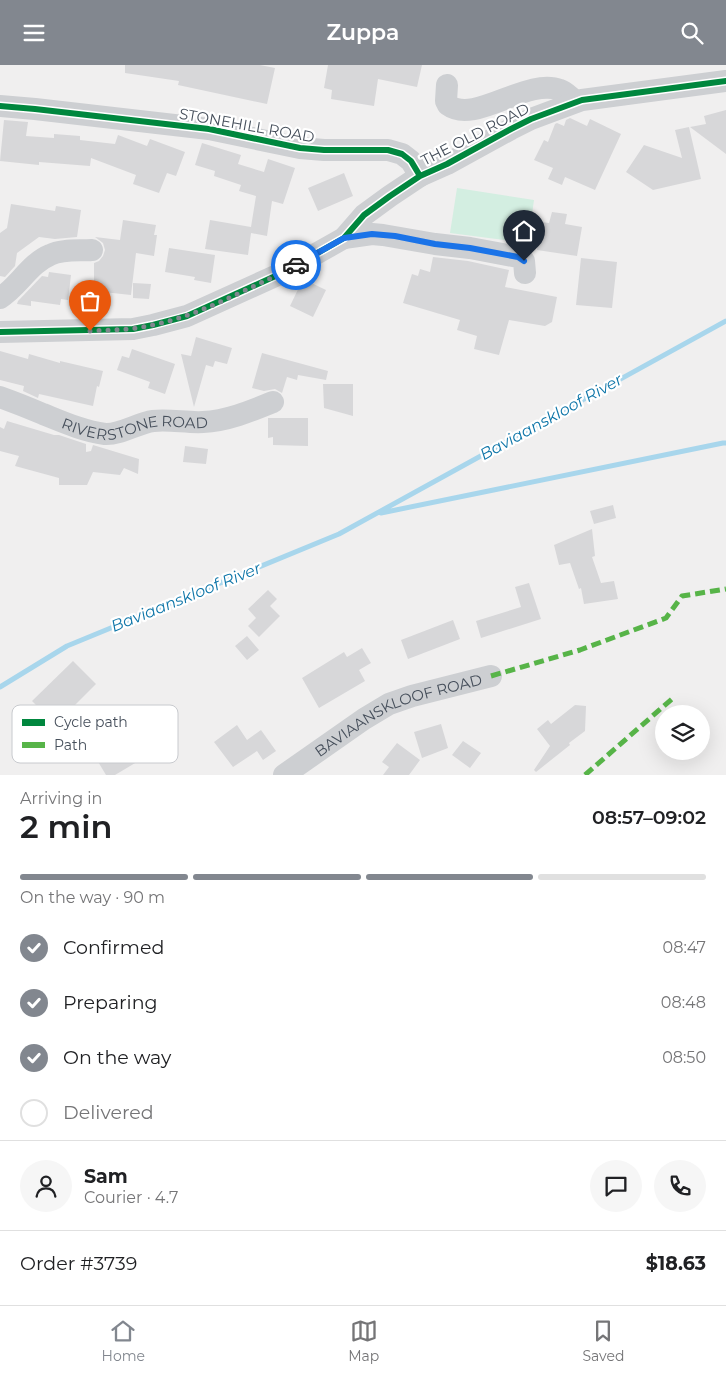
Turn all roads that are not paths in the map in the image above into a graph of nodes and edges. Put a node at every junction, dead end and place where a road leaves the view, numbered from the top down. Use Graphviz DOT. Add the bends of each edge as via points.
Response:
graph roads {
  1 [pos="726,81"];
  2 [pos="447,85"];
  3 [pos="576,101"];
  4 [pos="0,106"];
  5 [pos="420,176"];
  6 [pos="344,238"];
  7 [pos="92,250"];
  8 [pos="525,273"];
  9 [pos="0,298"];
  10 [pos="0,332"];
  11 [pos="0,397"];
  12 [pos="273,402"];
  13 [pos="491,676"];
  14 [pos="284,775"];
  1 -- 3 [label="street, THE OLD ROAD"];
  2 -- 3 [label="street, THE OLD ROAD" via="446,101 456,109 467,110 537,88 559,90"];
  3 -- 5 [label="street, THE OLD ROAD" via="517,125"];
  4 -- 5 [label="street, STONEHILL ROAD" via="208,129 300,148 388,150 411,161"];
  5 -- 6 [label="street, THE OLD ROAD" via="364,215"];
  6 -- 8 [label="street" via="383,235 509,255 524,261"];
  6 -- 10 [label="street, THE OLD ROAD" via="282,273 187,316 162,323 133,329"];
  7 -- 9 [label="street" via="60,251 48,255"];
  11 -- 12 [label="street, RIVERSTONE ROAD" via="68,424 107,434 155,421 214,421"];
  13 -- 14 [label="street, BAVIAANSKLOOF ROAD" via="389,704"];
}
